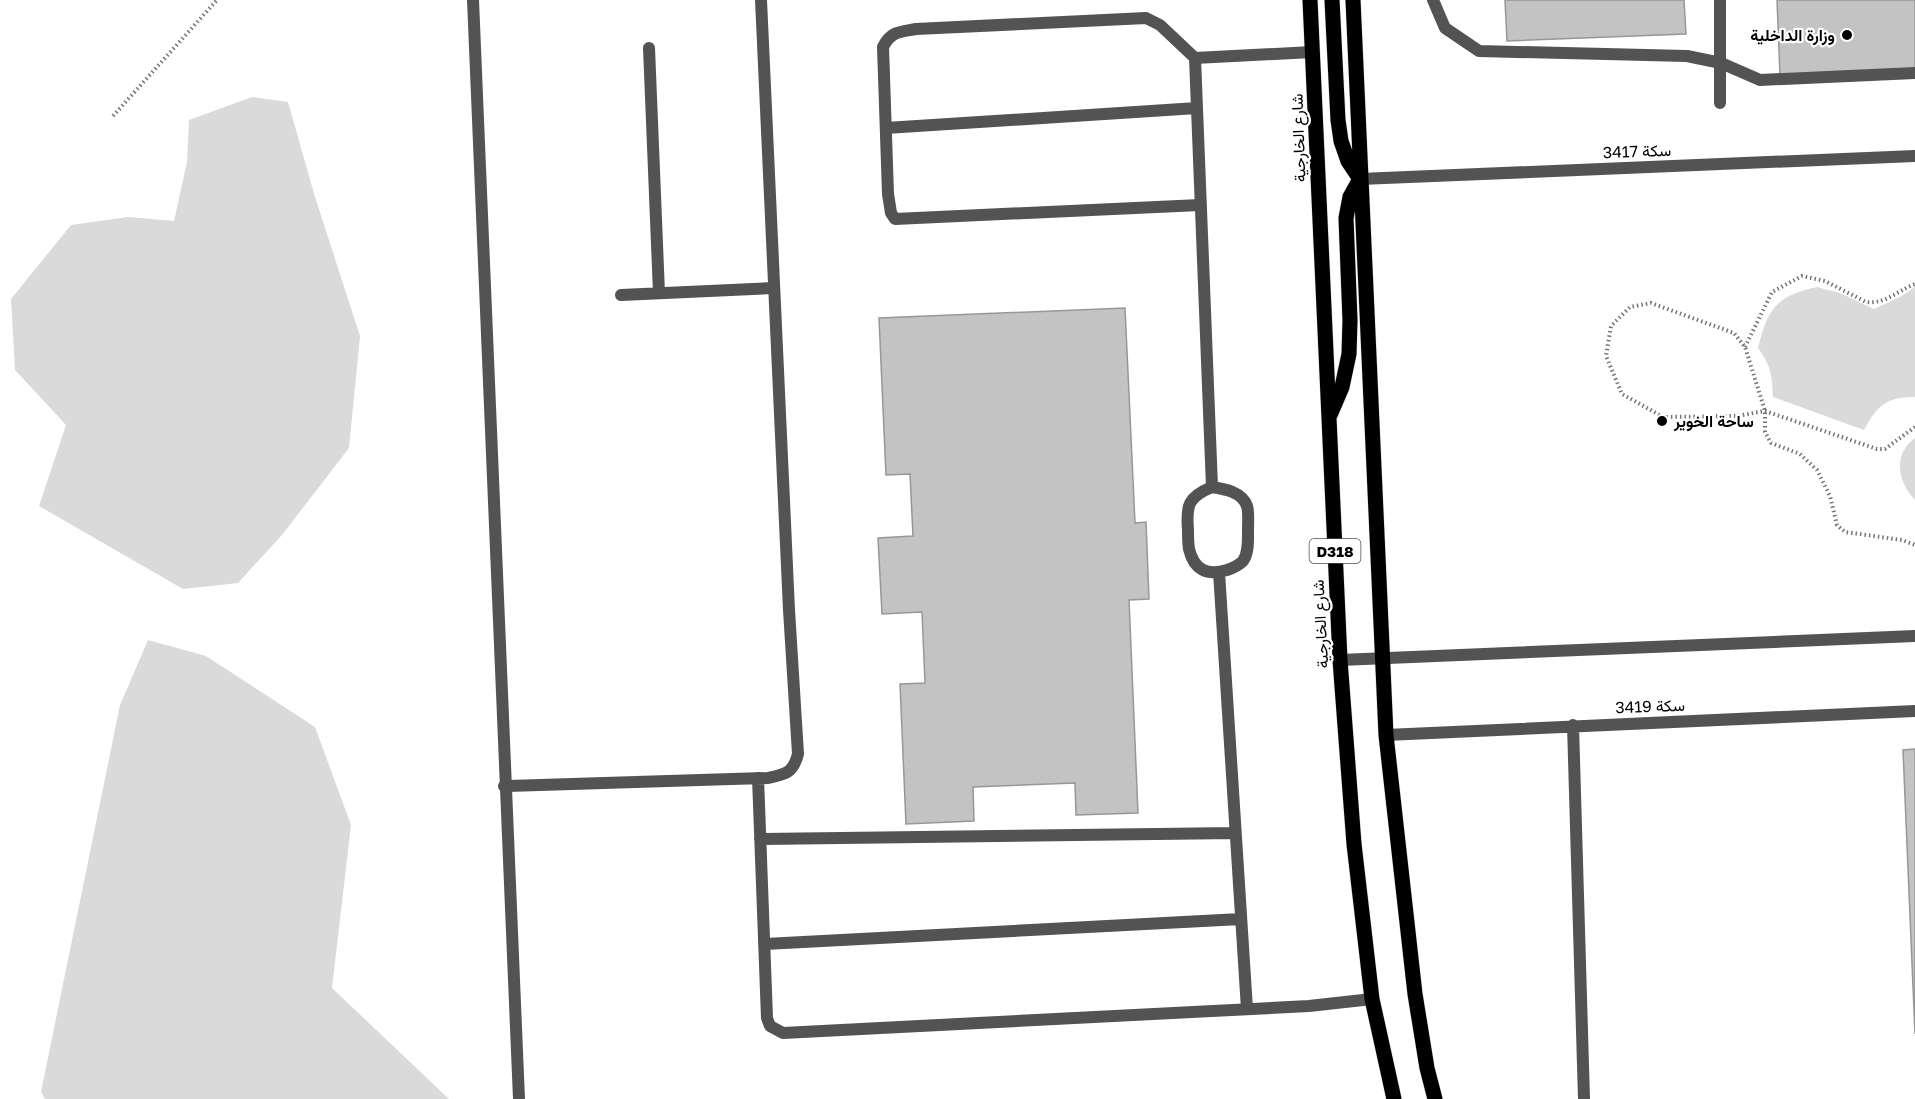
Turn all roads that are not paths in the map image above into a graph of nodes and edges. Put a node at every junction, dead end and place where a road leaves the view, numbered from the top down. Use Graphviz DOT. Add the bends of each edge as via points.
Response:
graph roads {
  1 [pos="473,0"];
  2 [pos="761,0"];
  3 [pos="1310,0"];
  4 [pos="1332,0"];
  5 [pos="1353,0"];
  6 [pos="1432,0"];
  7 [pos="1720,0"];
  8 [pos="649,48"];
  9 [pos="1312,52"];
  10 [pos="1194,58"];
  11 [pos="1721,63"];
  12 [pos="1915,73"];
  13 [pos="1720,103"];
  14 [pos="1197,108"];
  15 [pos="886,128"];
  16 [pos="1915,156"];
  17 [pos="1360,178"];
  18 [pos="1200,205"];
  19 [pos="774,288"];
  20 [pos="660,293"];
  21 [pos="621,295"];
  22 [pos="1328,418"];
  23 [pos="1212,487"];
  24 [pos="1218,572"];
  25 [pos="1915,636"];
  26 [pos="1383,658"];
  27 [pos="1340,660"];
  28 [pos="1915,711"];
  29 [pos="1573,725"];
  30 [pos="1386,735"];
  31 [pos="758,778"];
  32 [pos="504,786"];
  33 [pos="1235,833"];
  34 [pos="760,839"];
  35 [pos="1241,919"];
  36 [pos="765,944"];
  37 [pos="1372,999"];
  38 [pos="1247,1009"];
  39 [pos="519,1099"];
  40 [pos="1394,1099"];
  41 [pos="1435,1099"];
  42 [pos="1584,1099"];
  1 -- 32 [label="street"];
  2 -- 19 [label="street"];
  3 -- 9 [label="main road, شارع الخارجية / D318"];
  4 -- 17 [label="main road" via="1341,141"];
  5 -- 17 [label="main road, D318"];
  6 -- 11 [label="street" via="1445,28 1479,51 1687,56"];
  7 -- 11 [label="street"];
  8 -- 20 [label="street"];
  9 -- 10 [label="street"];
  9 -- 22 [label="main road, شارع الخارجية / D318"];
  10 -- 14 [label="street"];
  10 -- 15 [label="street" via="1160,24 1146,18 900,32 888,37 883,47"];
  11 -- 12 [label="street" via="1760,80"];
  11 -- 13 [label="street"];
  14 -- 15 [label="street"];
  14 -- 18 [label="street"];
  15 -- 18 [label="street" via="888,194 895,219"];
  16 -- 17 [label="street, سكة 3417"];
  17 -- 22 [label="main road" via="1350,197 1346,218 1349,354 1342,387"];
  17 -- 26 [label="main road, D318"];
  18 -- 23 [label="street"];
  19 -- 20 [label="street"];
  19 -- 31 [label="street" via="798,754 795,766 785,774"];
  20 -- 21 [label="street"];
  22 -- 27 [label="main road, شارع الخارجية / D318"];
  23 -- 24 [label="street" via="1193,498 1186,510 1189,549 1196,565 1206,573"];
  23 -- 24 [label="street" via="1229,489 1247,505 1249,543 1244,559 1235,568"];
  24 -- 33 [label="street"];
  25 -- 26 [label="street"];
  26 -- 27 [label="street"];
  26 -- 30 [label="main road, D318"];
  27 -- 37 [label="main road, شارع الخارجية / D318" via="1354,844"];
  28 -- 29 [label="street, سكة 3419"];
  29 -- 30 [label="street, سكة 3419"];
  29 -- 42 [label="street"];
  30 -- 41 [label="main road, D318" via="1415,994"];
  31 -- 32 [label="street"];
  31 -- 34 [label="street"];
  32 -- 39 [label="street"];
  33 -- 34 [label="street"];
  33 -- 35 [label="street"];
  34 -- 36 [label="street"];
  35 -- 36 [label="street"];
  35 -- 38 [label="street"];
  36 -- 38 [label="street" via="767,1018 770,1026 783,1033"];
  37 -- 38 [label="street"];
  37 -- 40 [label="main road, شارع الخارجية / D318"];
}
